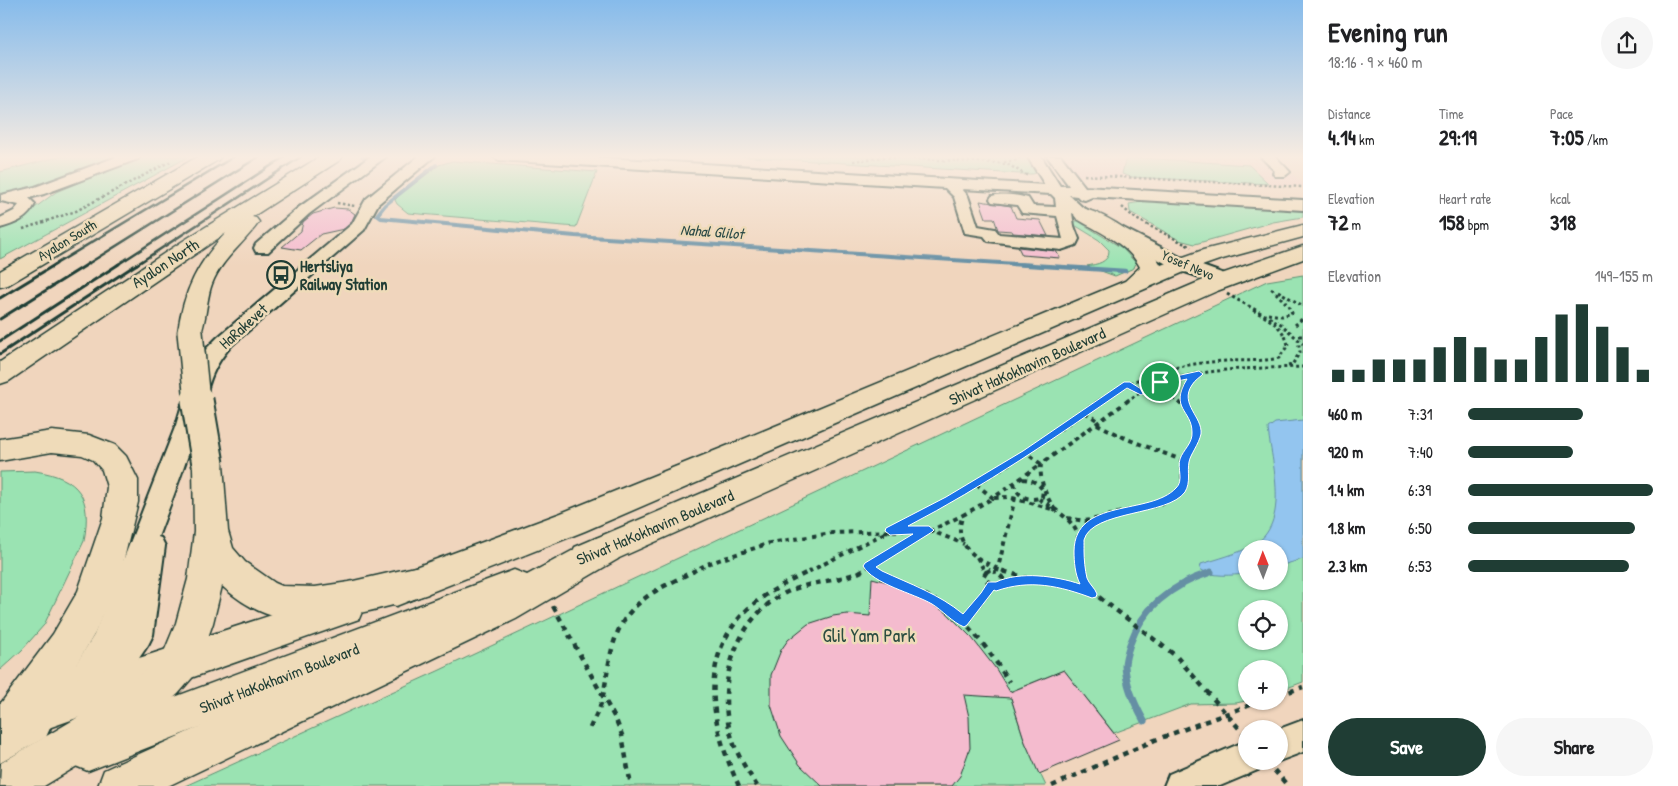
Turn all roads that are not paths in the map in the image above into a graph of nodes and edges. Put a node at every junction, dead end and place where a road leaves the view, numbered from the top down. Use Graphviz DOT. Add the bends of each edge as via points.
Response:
graph roads {
  1 [pos="28,193"];
  2 [pos="50,193"];
  3 [pos="149,193"];
  4 [pos="276,193"];
  5 [pos="287,193"];
  6 [pos="331,193"];
  7 [pos="384,193"];
  8 [pos="958,193"];
  9 [pos="1034,193"];
  10 [pos="1037,193"];
  11 [pos="1061,193"];
  12 [pos="1083,193"];
  13 [pos="1133,193"];
  14 [pos="1263,193"];
  15 [pos="1057,195"];
  16 [pos="1303,195"];
  17 [pos="961,196"];
  18 [pos="1156,197"];
  19 [pos="3,199"];
  20 [pos="1303,205"];
  21 [pos="24,210"];
  22 [pos="1094,212"];
  23 [pos="0,223"];
  24 [pos="1303,231"];
  25 [pos="262,248"];
  26 [pos="1303,252"];
  27 [pos="1189,258"];
  28 [pos="0,280"];
  29 [pos="1133,285"];
  30 [pos="1225,287"];
  31 [pos="0,375"];
  32 [pos="0,450"];
  33 [pos="158,506"];
  34 [pos="211,528"];
  35 [pos="606,549"];
  36 [pos="415,583"];
  37 [pos="178,664"];
  38 [pos="79,698"];
  39 [pos="1303,736"];
  40 [pos="1288,742"];
  41 [pos="5,750"];
  42 [pos="1238,761"];
  43 [pos="120,786"];
  44 [pos="1181,786"];
  1 -- 19 [label="street"];
  2 -- 21 [label="street"];
  3 -- 28 [label="main road, Ayalon South"];
  4 -- 31 [label="main road, Ayalon North" via="183,251"];
  5 -- 34 [label="main road, bridge" via="227,242 202,278 195,296 190,332 192,364 212,495"];
  6 -- 25 [label="street" via="301,212"];
  7 -- 33 [label="street, HaRakevet" via="372,202 358,227 214,353 201,374"];
  8 -- 17 [label="street"];
  9 -- 15 [label="street"];
  10 -- 15 [label="street"];
  11 -- 15 [label="street"];
  12 -- 22 [label="street, Yosef Nevo"];
  13 -- 18 [label="street"];
  14 -- 16 [label="street"];
  15 -- 17 [label="street" via="1027,210 1023,201"];
  15 -- 17 [label="street" via="1071,239 1067,244 999,239 989,232 971,230"];
  15 -- 22 [label="street, Yosef Nevo"];
  18 -- 20 [label="street"];
  18 -- 22 [label="street" via="1123,198 1114,202 1113,207"];
  19 -- 21 [label="street" via="26,202"];
  21 -- 23 [label="street"];
  22 -- 27 [label="street, Yosef Nevo"];
  22 -- 29 [label="main road" via="1148,260 1151,267"];
  24 -- 27 [label="main road, Shivat HaKokhavim Boulevard"];
  26 -- 30 [label="main road, Shivat HaKokhavim Boulevard"];
  27 -- 29 [label="main road, Shivat HaKokhavim Boulevard"];
  27 -- 30 [label="street, Yosef Nevo"];
  29 -- 36 [label="main road, Shivat HaKokhavim Boulevard" via="736,455"];
  30 -- 35 [label="main road, Shivat HaKokhavim Boulevard"];
  32 -- 41 [label="main road" via="53,442 89,445 112,459 123,482 116,531 93,599"];
  33 -- 38 [label="street, HaRakevet" via="106,643 87,674"];
  33 -- 38 [label="street, HaRakevet" via="138,635"];
  34 -- 36 [label="main road" via="218,556 232,572 264,595 281,602 345,598"];
  34 -- 37 [label="main road" via="204,595"];
  35 -- 41 [label="main road, Shivat HaKokhavim Boulevard" via="384,638"];
  35 -- 43 [label="main road" via="503,607"];
  36 -- 37 [label="main road, Shivat HaKokhavim Boulevard"];
  37 -- 38 [label="main road, Shivat HaKokhavim Boulevard"];
  37 -- 41 [label="main road" via="122,715 88,738"];
  38 -- 41 [label="main road, Shivat HaKokhavim Boulevard"];
  39 -- 40 [label="street"];
  42 -- 44 [label="street"];
}
